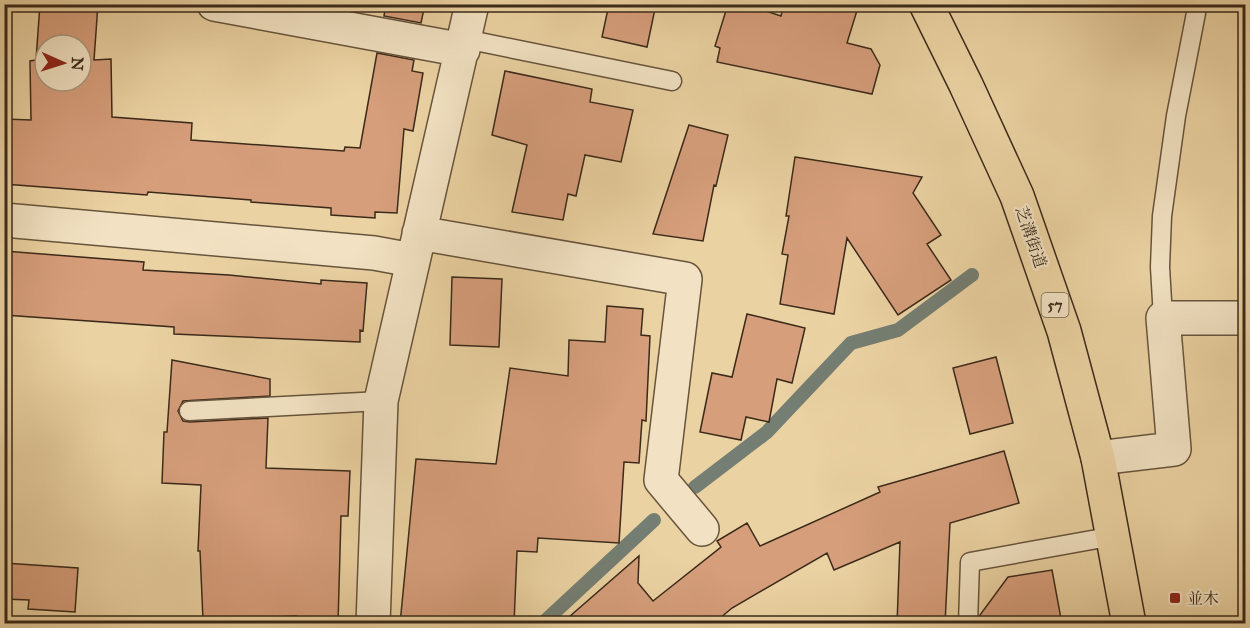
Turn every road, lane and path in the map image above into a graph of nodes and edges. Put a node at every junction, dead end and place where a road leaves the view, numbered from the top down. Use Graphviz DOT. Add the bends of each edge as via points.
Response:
graph roads {
  1 [pos="214,4"];
  2 [pos="472,4"];
  3 [pos="926,4"];
  4 [pos="1196,4"];
  5 [pos="464,44"];
  6 [pos="672,81"];
  7 [pos="4,220"];
  8 [pos="415,246"];
  9 [pos="1163,318"];
  10 [pos="1245,318"];
  11 [pos="381,400"];
  12 [pos="189,411"];
  13 [pos="1098,458"];
  14 [pos="702,529"];
  15 [pos="1114,536"];
  16 [pos="373,624"];
  17 [pos="968,624"];
  18 [pos="1129,624"];
  1 -- 5 [label="street"];
  2 -- 5 [label="street"];
  3 -- 13 [label="main road, 芝溝街道 / 57" via="1017,196 1064,332"];
  4 -- 9 [label="lane" via="1161,216"];
  5 -- 6 [label="lane"];
  5 -- 8 [label="street"];
  7 -- 8 [label="street" via="374,254"];
  8 -- 11 [label="street"];
  8 -- 14 [label="street" via="685,279 661,480"];
  9 -- 10 [label="street"];
  9 -- 13 [label="street" via="1174,449"];
  11 -- 12 [label="lane"];
  11 -- 16 [label="street"];
  13 -- 15 [label="main road, 芝溝街道 / 57"];
  15 -- 17 [label="lane" via="970,562"];
  15 -- 18 [label="main road, 芝溝街道 / 57"];
}
